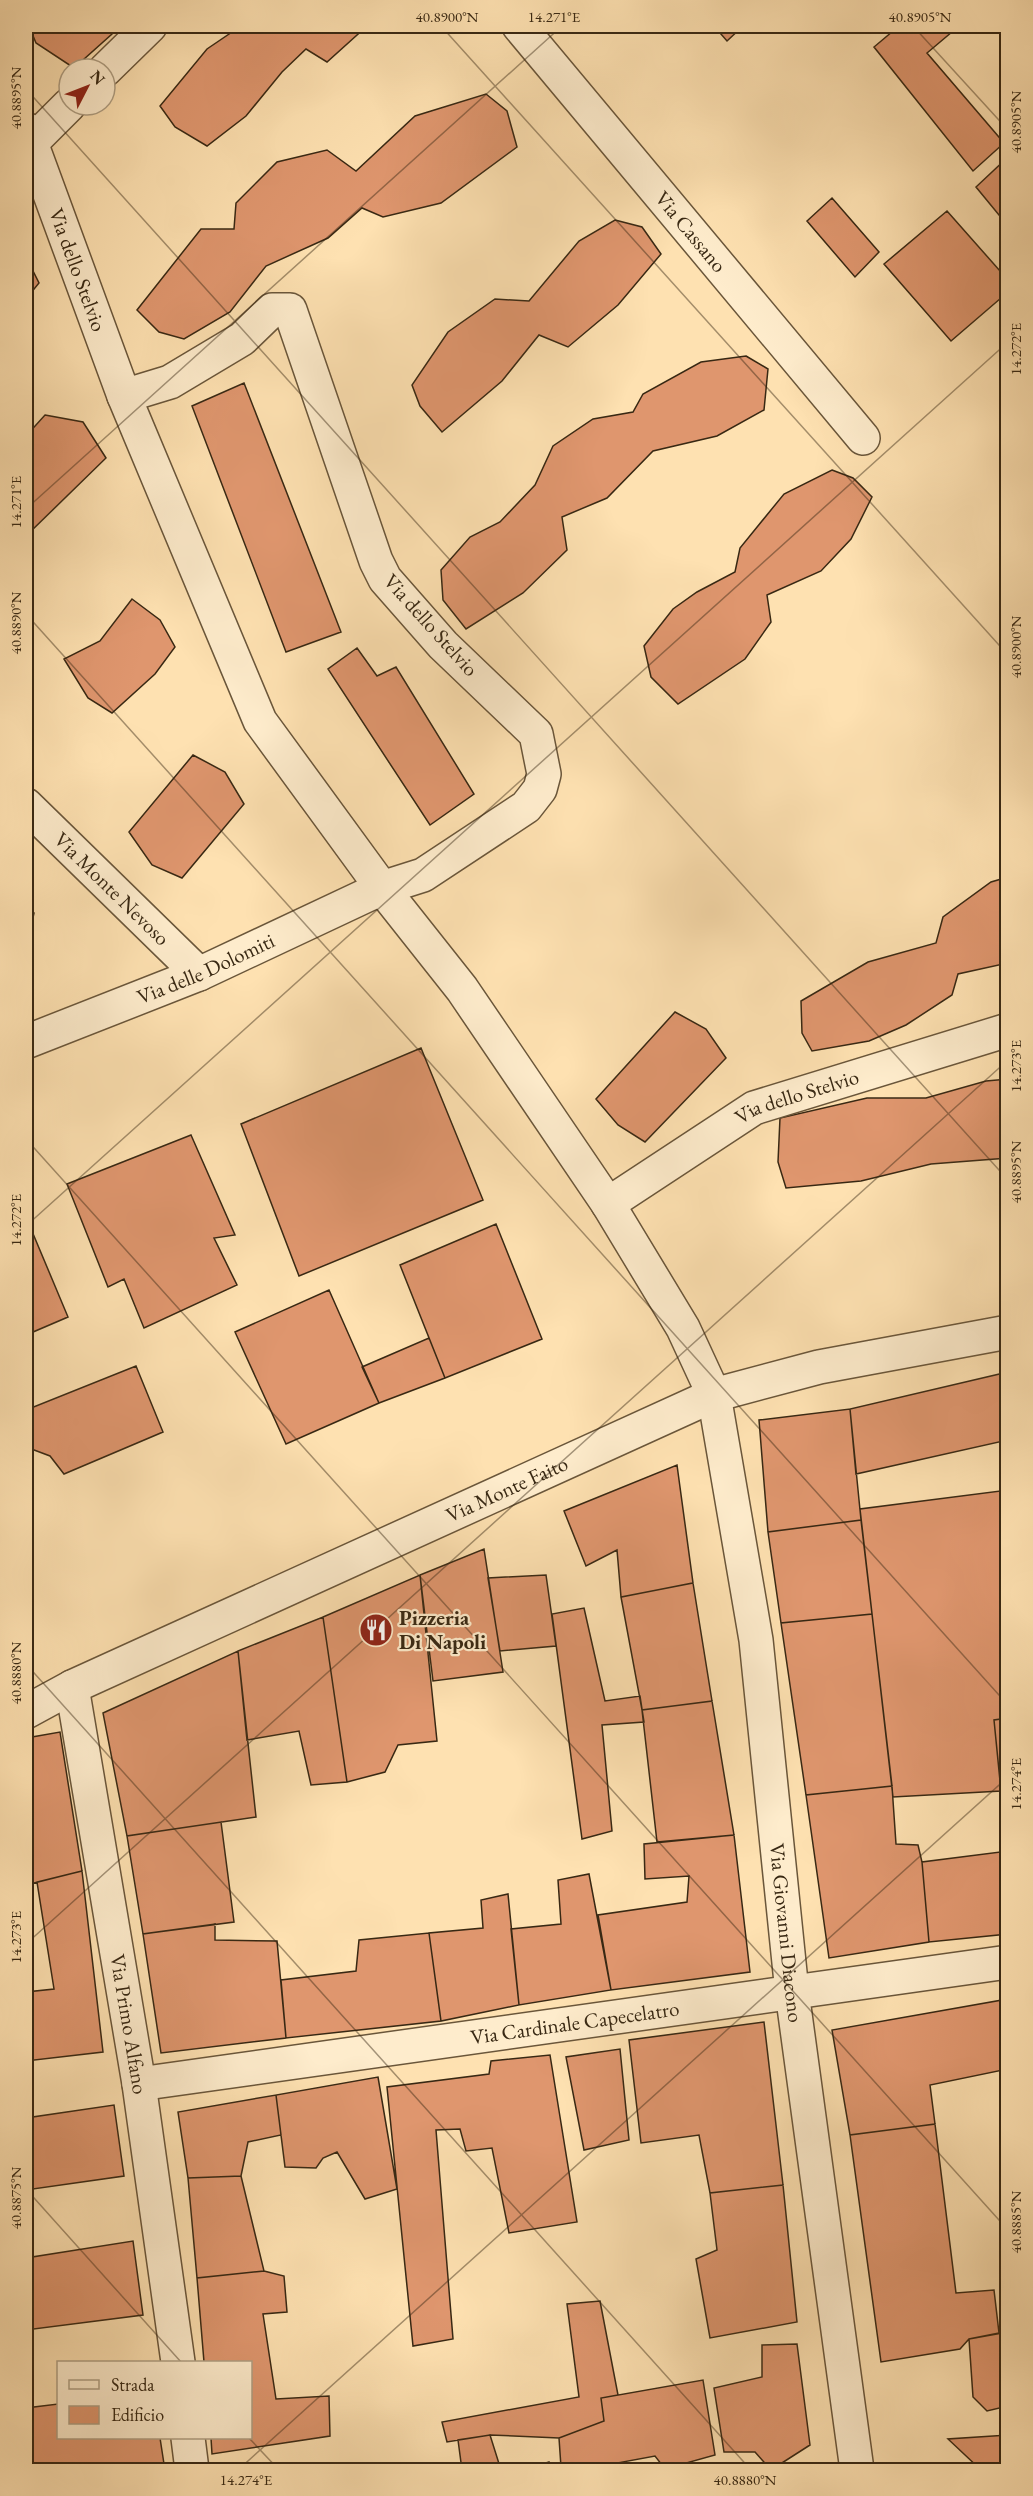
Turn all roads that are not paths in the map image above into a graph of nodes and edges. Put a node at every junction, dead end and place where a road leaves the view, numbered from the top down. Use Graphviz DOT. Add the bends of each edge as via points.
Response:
graph roads {
  1 [pos="150,26"];
  2 [pos="519,26"];
  3 [pos="117,58"];
  4 [pos="57,114"];
  5 [pos="28,136"];
  6 [pos="124,396"];
  7 [pos="863,438"];
  8 [pos="26,806"];
  9 [pos="382,888"];
  10 [pos="199,974"];
  11 [pos="1008,1030"];
  12 [pos="26,1042"];
  13 [pos="608,1204"];
  14 [pos="1008,1332"];
  15 [pos="714,1395"];
  16 [pos="72,1687"];
  17 [pos="26,1712"];
  18 [pos="1008,1962"];
  19 [pos="792,1992"];
  20 [pos="140,2084"];
  21 [pos="178,2361"];
  22 [pos="188,2439"];
  23 [pos="192,2470"];
  24 [pos="857,2470"];
  1 -- 3 [label="street"];
  2 -- 7 [label="street, Via Cassano"];
  4 -- 5 [label="street, Via dello Stelvio"];
  5 -- 6 [label="street, Via dello Stelvio"];
  6 -- 9 [label="street, Via dello Stelvio" via="260,721"];
  6 -- 9 [label="street, Via dello Stelvio" via="170,382 242,339 272,310 290,310 385,579 443,645 536,734 544,774 540,789 526,807 423,876"];
  8 -- 10 [label="street, Via Monte Nevoso"];
  9 -- 10 [label="street, Via delle Dolomiti"];
  9 -- 13 [label="street, Via dello Stelvio" via="462,989"];
  10 -- 12 [label="street, Via delle Dolomiti"];
  11 -- 13 [label="street, Via dello Stelvio" via="754,1108"];
  13 -- 15 [label="street, Via dello Stelvio" via="683,1328"];
  14 -- 15 [label="street, Via Monte Faito" via="819,1367"];
  15 -- 16 [label="street, Via Monte Faito"];
  15 -- 19 [label="street, Via Giovanni Diacono" via="756,1640"];
  16 -- 17 [label="street, Via Monte Faito"];
  16 -- 20 [label="street, Via Primo Alfano"];
  18 -- 19 [label="street, Via Cardinale Capecelatro"];
  19 -- 20 [label="street, Via Cardinale Capecelatro"];
  19 -- 24 [label="street, Via Giovanni Diacono"];
  20 -- 21 [label="street, Via Primo Alfano"];
  22 -- 23 [label="street"];
}
